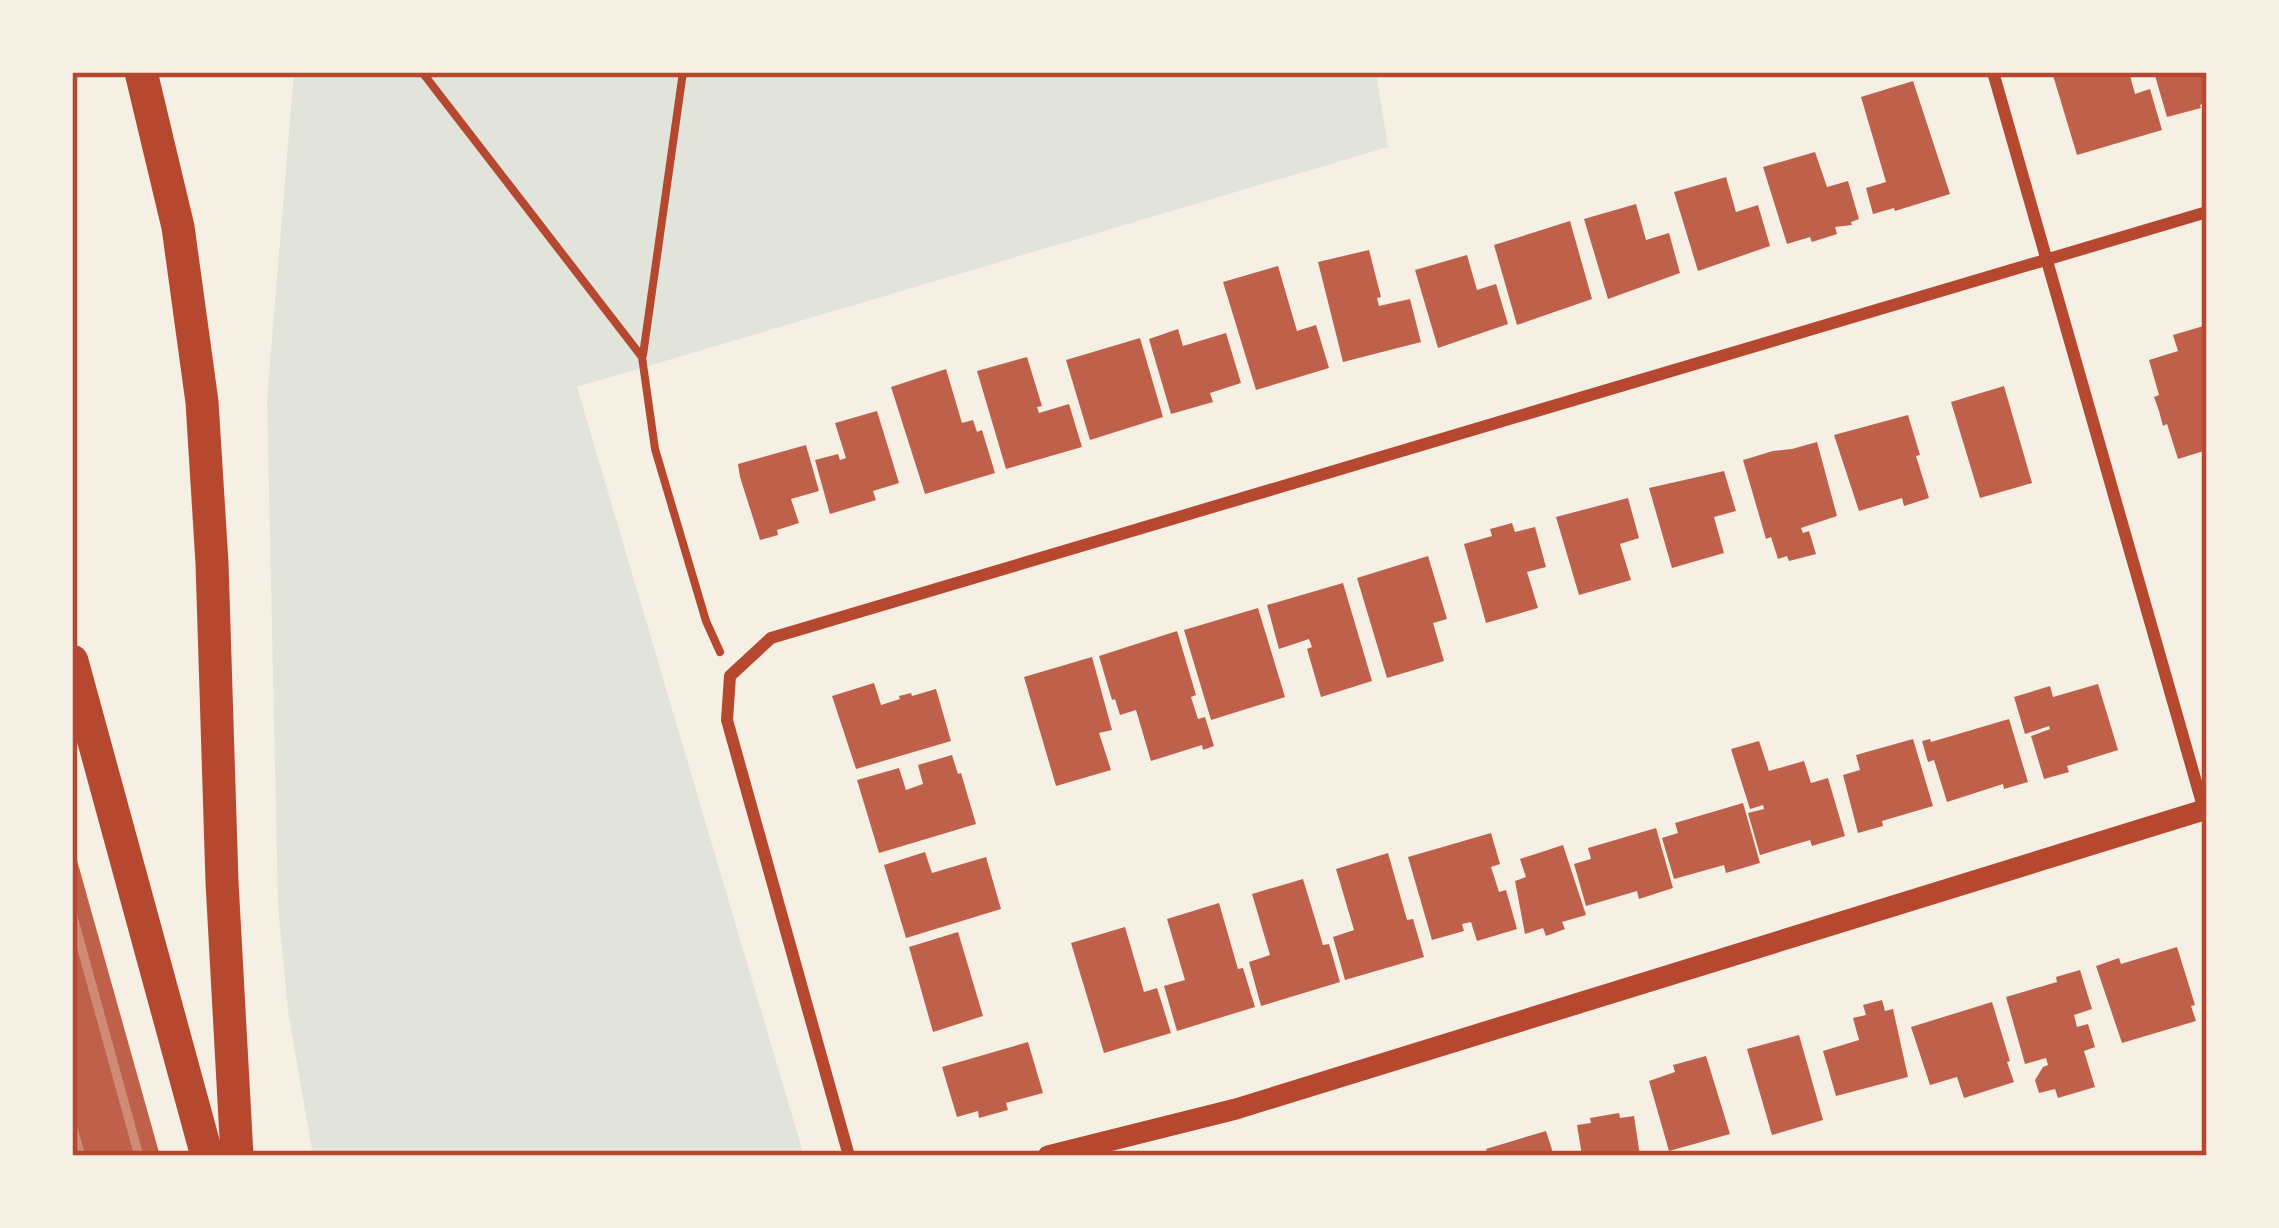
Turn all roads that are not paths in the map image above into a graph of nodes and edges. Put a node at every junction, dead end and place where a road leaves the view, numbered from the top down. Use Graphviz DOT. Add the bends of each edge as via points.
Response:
graph roads {
  1 [pos="141,72"];
  2 [pos="1993,72"];
  3 [pos="2207,212"];
  4 [pos="2046,259"];
  5 [pos="72,661"];
  6 [pos="2205,809"];
  7 [pos="207,1156"];
  8 [pos="237,1156"];
  9 [pos="849,1156"];
  10 [pos="1048,1156"];
  1 -- 8 [label="highway" via="178,227 202,402"];
  2 -- 4 [label="street"];
  3 -- 4 [label="street"];
  4 -- 6 [label="street"];
  4 -- 9 [label="street" via="771,638 730,676 727,720"];
  5 -- 7 [label="highway"];
  6 -- 10 [label="street" via="1236,1109"];
}
